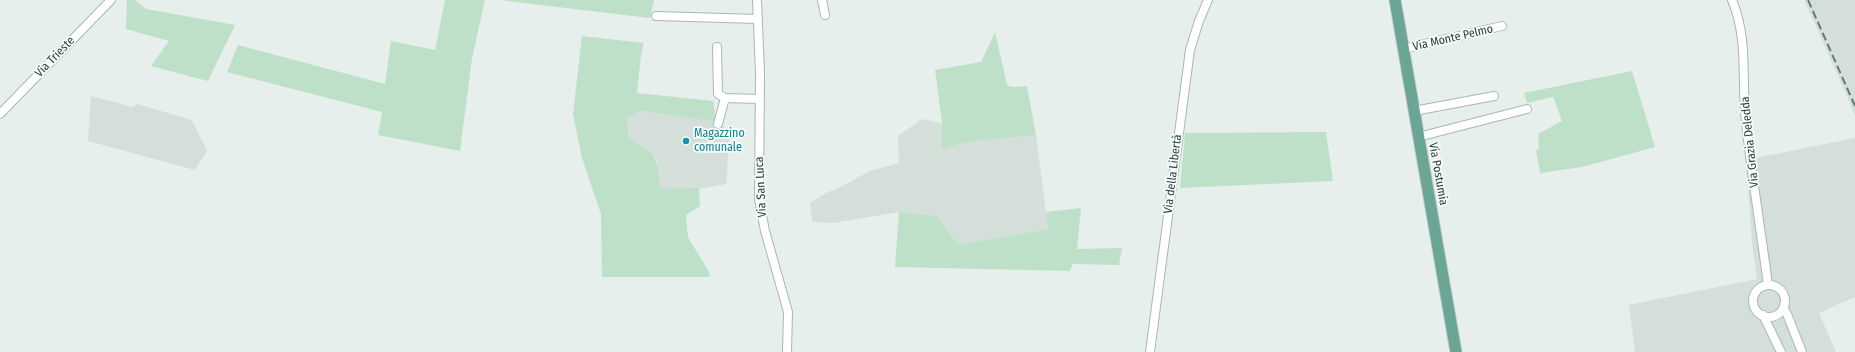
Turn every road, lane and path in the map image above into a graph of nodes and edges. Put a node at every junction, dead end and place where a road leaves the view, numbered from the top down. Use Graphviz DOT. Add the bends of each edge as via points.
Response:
graph roads {
  1 [pos="111,0"];
  2 [pos="757,0"];
  3 [pos="822,0"];
  4 [pos="1208,0"];
  5 [pos="1394,0"];
  6 [pos="1732,0"];
  7 [pos="824,15"];
  8 [pos="656,16"];
  9 [pos="758,19"];
  10 [pos="1502,26"];
  11 [pos="717,48"];
  12 [pos="1403,49"];
  13 [pos="1494,96"];
  14 [pos="725,98"];
  15 [pos="759,99"];
  16 [pos="1526,109"];
  17 [pos="1414,112"];
  18 [pos="0,114"];
  19 [pos="718,124"];
  20 [pos="1418,137"];
  21 [pos="1768,285"];
  22 [pos="1783,308"];
  23 [pos="1763,315"];
  24 [pos="788,352"];
  25 [pos="1150,352"];
  26 [pos="1456,352"];
  27 [pos="1781,352"];
  28 [pos="1802,352"];
  1 -- 18 [label="street, Via Trieste"];
  2 -- 9 [label="street, Via San Luca"];
  3 -- 7 [label="street"];
  4 -- 25 [label="street, Via della Libertà" via="1190,50"];
  5 -- 12 [label="main road, Via Postumia"];
  6 -- 21 [label="street, Via Grazia Deledda" via="1739,16 1745,56 1746,121"];
  8 -- 9 [label="street"];
  9 -- 15 [label="street, Via San Luca"];
  10 -- 12 [label="street, Via Monte Pelmo"];
  11 -- 14 [label="street" via="718,94"];
  12 -- 17 [label="main road, Via Postumia"];
  13 -- 17 [label="street"];
  14 -- 15 [label="street"];
  14 -- 19 [label="street"];
  15 -- 24 [label="street, Via San Luca" via="758,161 761,215 788,312"];
  16 -- 20 [label="street"];
  17 -- 20 [label="main road, Via Postumia"];
  20 -- 26 [label="main road, Via Postumia"];
  21 -- 22 [label="street" via="1777,287 1783,294"];
  21 -- 23 [label="street" via="1758,289 1753,297 1754,308"];
  22 -- 23 [label="street" via="1772,316"];
  22 -- 28 [label="street"];
  23 -- 27 [label="street"];
}
